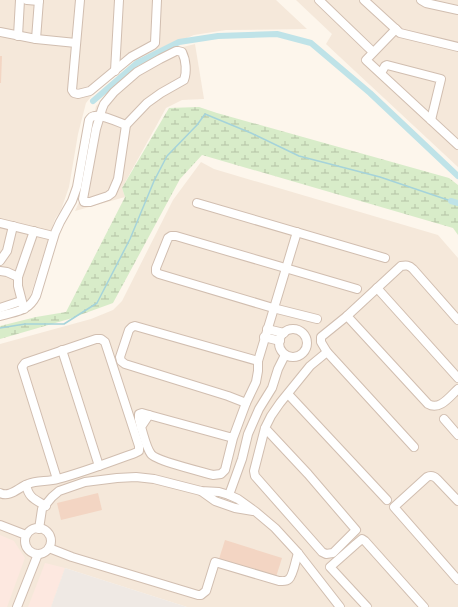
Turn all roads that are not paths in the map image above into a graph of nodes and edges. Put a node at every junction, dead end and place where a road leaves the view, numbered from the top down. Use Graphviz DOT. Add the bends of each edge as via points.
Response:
graph roads {
  1 [pos="20,0"];
  2 [pos="27,0"];
  3 [pos="80,0"];
  4 [pos="119,0"];
  5 [pos="157,0"];
  6 [pos="319,0"];
  7 [pos="364,0"];
  8 [pos="421,0"];
  9 [pos="39,1"];
  10 [pos="458,10"];
  11 [pos="396,29"];
  12 [pos="0,32"];
  13 [pos="18,36"];
  14 [pos="36,39"];
  15 [pos="76,42"];
  16 [pos="458,46"];
  17 [pos="373,52"];
  18 [pos="115,71"];
  19 [pos="381,73"];
  20 [pos="100,116"];
  21 [pos="431,120"];
  22 [pos="126,125"];
  23 [pos="458,145"];
  24 [pos="197,203"];
  25 [pos="0,223"];
  26 [pos="13,226"];
  27 [pos="34,231"];
  28 [pos="297,232"];
  29 [pos="49,235"];
  30 [pos="385,258"];
  31 [pos="0,261"];
  32 [pos="285,268"];
  33 [pos="0,271"];
  34 [pos="18,277"];
  35 [pos="377,288"];
  36 [pos="357,289"];
  37 [pos="23,305"];
  38 [pos="0,308"];
  39 [pos="273,308"];
  40 [pos="0,316"];
  41 [pos="347,316"];
  42 [pos="317,319"];
  43 [pos="458,320"];
  44 [pos="266,333"];
  45 [pos="284,333"];
  46 [pos="280,341"];
  47 [pos="62,350"];
  48 [pos="327,352"];
  49 [pos="303,353"];
  50 [pos="286,355"];
  51 [pos="258,361"];
  52 [pos="313,363"];
  53 [pos="458,378"];
  54 [pos="458,389"];
  55 [pos="288,394"];
  56 [pos="246,403"];
  57 [pos="444,419"];
  58 [pos="265,428"];
  59 [pos="458,435"];
  60 [pos="233,438"];
  61 [pos="414,447"];
  62 [pos="99,466"];
  63 [pos="57,479"];
  64 [pos="26,484"];
  65 [pos="201,491"];
  66 [pos="0,493"];
  67 [pos="229,494"];
  68 [pos="387,500"];
  69 [pos="458,501"];
  70 [pos="46,506"];
  71 [pos="256,512"];
  72 [pos="0,524"];
  73 [pos="42,530"];
  74 [pos="26,535"];
  75 [pos="350,537"];
  76 [pos="356,544"];
  77 [pos="49,548"];
  78 [pos="298,553"];
  79 [pos="333,553"];
  80 [pos="38,554"];
  81 [pos="338,560"];
  82 [pos="458,580"];
  83 [pos="17,607"];
  84 [pos="340,607"];
  85 [pos="367,607"];
  86 [pos="424,607"];
  1 -- 13 [label="street"];
  2 -- 9 [label="street"];
  3 -- 15 [label="street"];
  4 -- 18 [label="street"];
  5 -- 18 [label="street" via="153,46 131,57"];
  6 -- 17 [label="street"];
  7 -- 11 [label="street"];
  8 -- 10 [label="street"];
  9 -- 14 [label="street"];
  11 -- 16 [label="street" via="400,33"];
  11 -- 17 [label="street"];
  12 -- 13 [label="street"];
  13 -- 14 [label="street"];
  14 -- 15 [label="street"];
  15 -- 18 [label="street" via="72,90 74,93 90,91"];
  17 -- 19 [label="street" via="366,60"];
  19 -- 21 [label="street"];
  19 -- 21 [label="street" via="387,66 441,79"];
  20 -- 22 [label="street"];
  20 -- 22 [label="street" via="94,136 84,202 112,193 118,179"];
  20 -- 22 [label="street" via="104,104 114,92 137,72 176,51 182,52 186,71 184,80 147,103"];
  20 -- 37 [label="street" via="91,117 89,120 75,194 60,222 36,296 31,304"];
  21 -- 23 [label="street"];
  24 -- 28 [label="street"];
  25 -- 26 [label="street"];
  26 -- 27 [label="street"];
  26 -- 31 [label="street" via="7,251"];
  27 -- 29 [label="street"];
  27 -- 34 [label="street"];
  28 -- 30 [label="street"];
  28 -- 32 [label="street"];
  32 -- 36 [label="street"];
  32 -- 39 [label="street"];
  32 -- 39 [label="street" via="172,236 167,240 156,268 156,272 160,274"];
  33 -- 34 [label="street"];
  34 -- 37 [label="street"];
  35 -- 41 [label="street"];
  35 -- 43 [label="street" via="401,266 411,267"];
  35 -- 53 [label="street"];
  37 -- 38 [label="street"];
  37 -- 40 [label="street"];
  39 -- 42 [label="street"];
  39 -- 44 [label="street"];
  41 -- 48 [label="street" via="321,337 320,340"];
  41 -- 54 [label="street" via="428,404 438,406"];
  44 -- 45 [label="street"];
  44 -- 46 [label="street"];
  44 -- 51 [label="street"];
  45 -- 46 [label="street"];
  45 -- 49 [label="street" via="297,330 304,335 307,343"];
  46 -- 50 [label="street" via="280,349"];
  47 -- 62 [label="street"];
  47 -- 62 [label="street" via="96,339 104,340 139,446 135,453"];
  47 -- 63 [label="street" via="25,363 22,367"];
  48 -- 52 [label="street"];
  48 -- 61 [label="street"];
  49 -- 50 [label="street" via="293,357"];
  49 -- 52 [label="street"];
  50 -- 67 [label="street" via="248,434"];
  51 -- 56 [label="street" via="256,382"];
  51 -- 56 [label="street" via="135,326 129,330 120,357 124,364"];
  52 -- 55 [label="street"];
  55 -- 58 [label="street"];
  55 -- 68 [label="street"];
  56 -- 60 [label="street"];
  57 -- 59 [label="street"];
  58 -- 75 [label="street" via="356,530"];
  58 -- 79 [label="street" via="254,467 255,476 322,552"];
  60 -- 60 [label="street" via="149,415 141,427 147,447 153,456 216,475 222,474 225,470"];
  62 -- 63 [label="street"];
  63 -- 64 [label="street"];
  64 -- 66 [label="street" via="8,494"];
  64 -- 70 [label="street" via="28,493"];
  65 -- 67 [label="street"];
  65 -- 70 [label="street" via="154,479 117,478 85,482 59,491"];
  65 -- 71 [label="street" via="215,501"];
  67 -- 71 [label="street"];
  69 -- 82 [label="street" via="438,479 430,476 394,508"];
  70 -- 73 [label="street" via="42,509"];
  71 -- 78 [label="street"];
  72 -- 74 [label="street"];
  73 -- 74 [label="street" via="31,530"];
  73 -- 77 [label="street" via="50,539"];
  74 -- 80 [label="street" via="27,548 30,552"];
  75 -- 76 [label="street"];
  75 -- 79 [label="street"];
  76 -- 81 [label="street"];
  76 -- 86 [label="street" via="361,539 365,541"];
  77 -- 78 [label="street" via="198,595 206,591 215,562 283,581 291,576"];
  77 -- 80 [label="street"];
  78 -- 84 [label="street"];
  79 -- 81 [label="street"];
  80 -- 83 [label="street"];
  81 -- 85 [label="street" via="330,567"];
}
